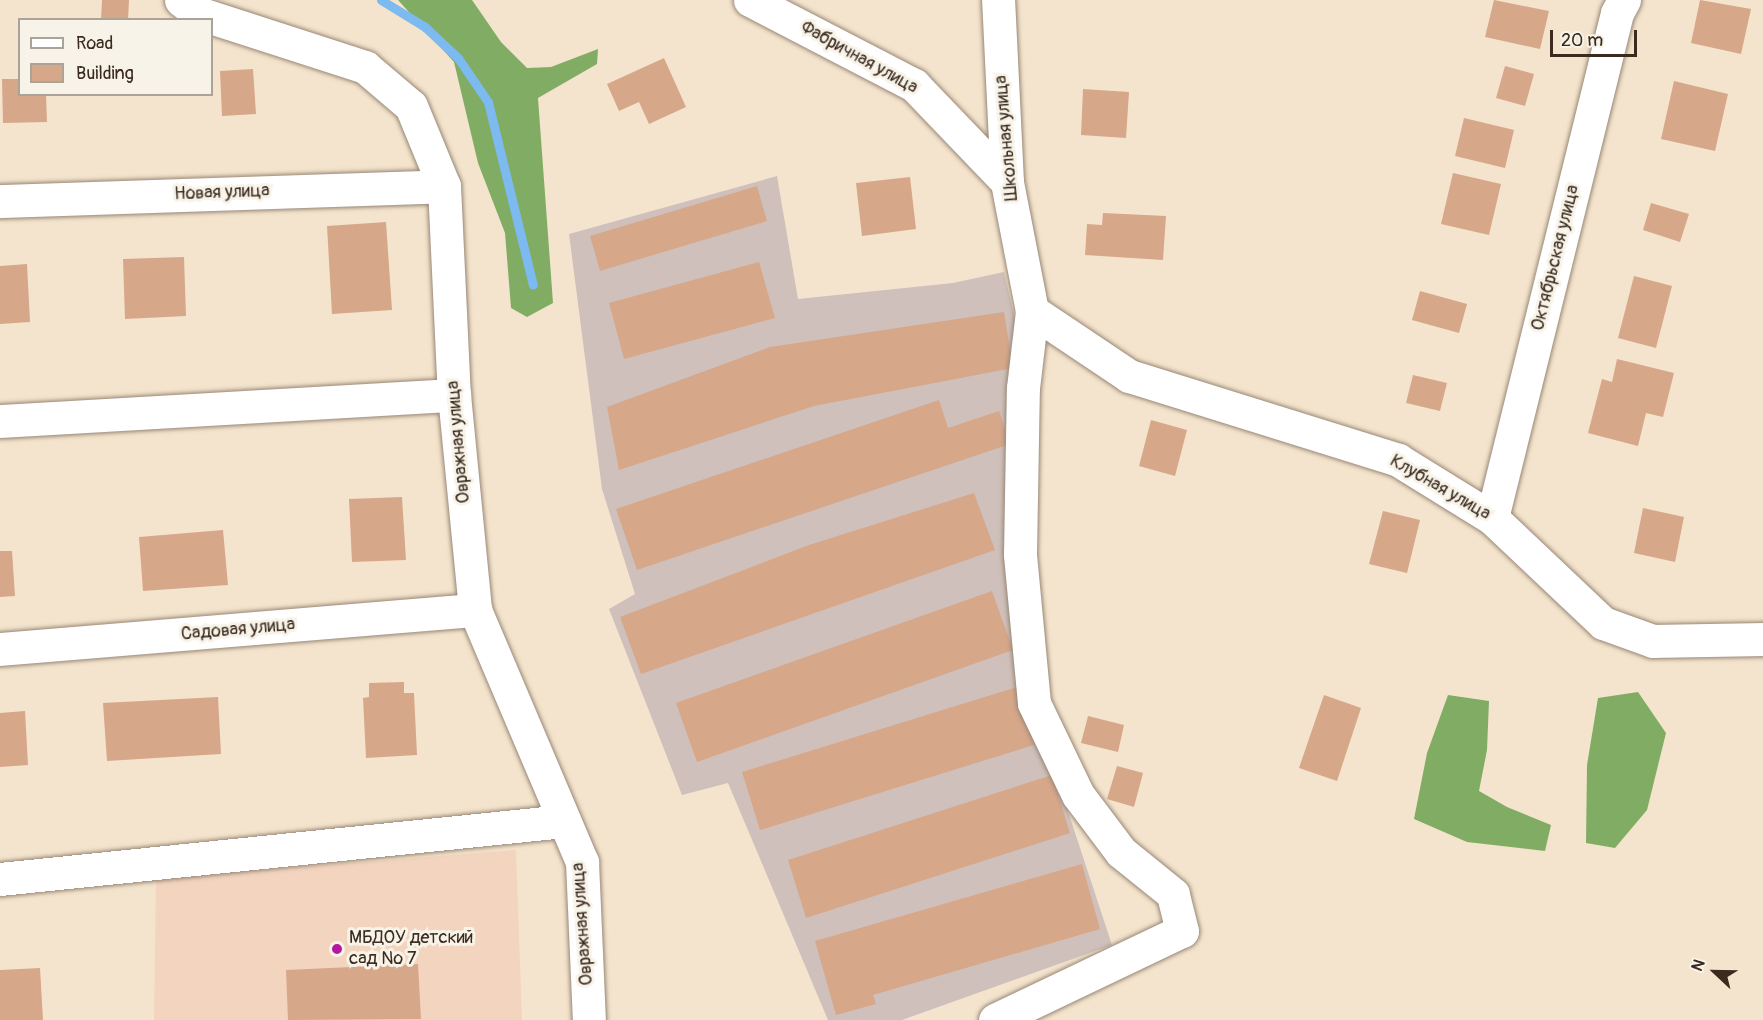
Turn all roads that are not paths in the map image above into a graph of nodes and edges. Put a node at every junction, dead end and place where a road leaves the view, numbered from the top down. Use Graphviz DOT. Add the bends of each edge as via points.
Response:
graph roads {
  1 [pos="181,0"];
  2 [pos="750,0"];
  3 [pos="998,0"];
  4 [pos="1624,0"];
  5 [pos="1007,182"];
  6 [pos="444,186"];
  7 [pos="0,201"];
  8 [pos="1032,310"];
  9 [pos="454,395"];
  10 [pos="0,421"];
  11 [pos="1492,518"];
  12 [pos="475,610"];
  13 [pos="1763,639"];
  14 [pos="0,649"];
  15 [pos="564,821"];
  16 [pos="0,879"];
  17 [pos="589,1020"];
  18 [pos="995,1020"];
  1 -- 6 [label="street, Овражная улица" via="198,13 365,67 411,106"];
  2 -- 5 [label="street, Фабричная улица" via="914,85"];
  3 -- 5 [label="street, Школьная улица"];
  4 -- 11 [label="street, Октябрьская улица" via="1617,13"];
  5 -- 8 [label="street, Школьная улица"];
  6 -- 7 [label="street, Новая улица"];
  6 -- 9 [label="street, Овражная улица"];
  8 -- 11 [label="street, Клубная улица" via="1129,376 1398,460"];
  8 -- 18 [label="street, Школьная улица" via="1023,388 1020,554 1034,703 1078,795 1121,852 1173,894 1182,931"];
  9 -- 10 [label="street"];
  9 -- 12 [label="street, Овражная улица"];
  11 -- 13 [label="street, Клубная улица" via="1603,624 1653,641"];
  12 -- 14 [label="street, Садовая улица"];
  12 -- 15 [label="street, Овражная улица"];
  15 -- 16 [label="street"];
  15 -- 17 [label="street, Овражная улица" via="582,862"];
}
